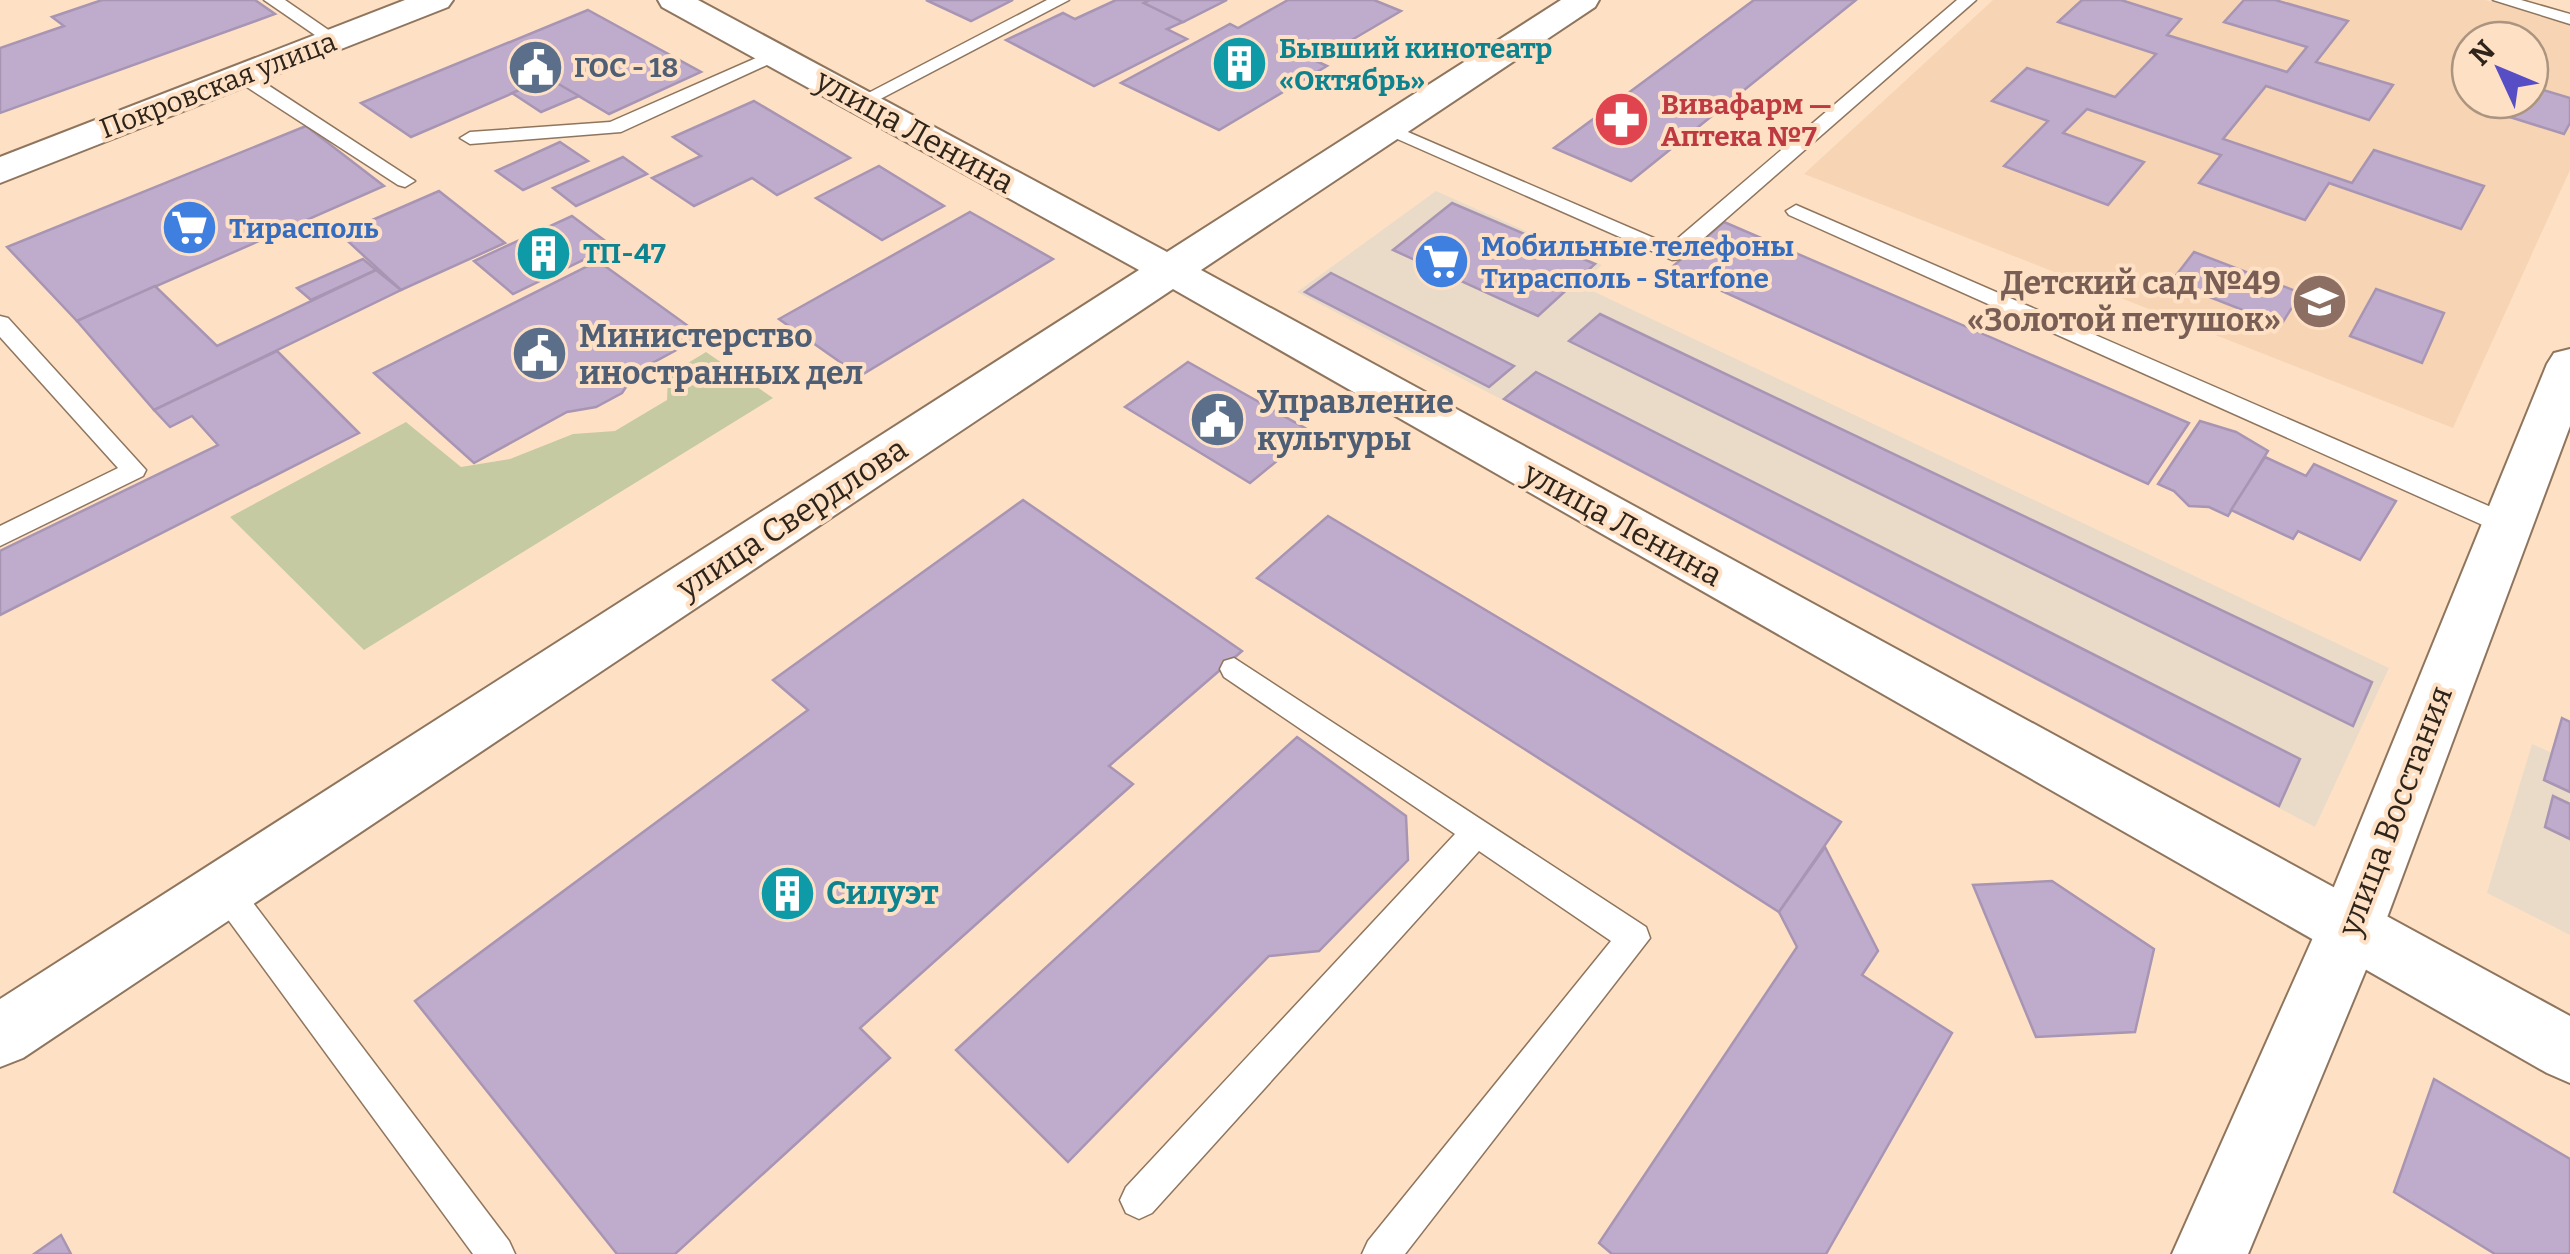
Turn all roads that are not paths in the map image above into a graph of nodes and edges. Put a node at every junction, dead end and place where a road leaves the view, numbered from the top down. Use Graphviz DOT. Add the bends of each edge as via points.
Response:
graph roads {
  1 [pos="273,0"];
  2 [pos="436,0"];
  3 [pos="674,0"];
  4 [pos="1060,0"];
  5 [pos="1584,0"];
  6 [pos="1967,0"];
  7 [pos="2502,0"];
  8 [pos="2570,19"];
  9 [pos="334,40"];
  10 [pos="774,55"];
  11 [pos="242,76"];
  12 [pos="860,102"];
  13 [pos="1387,130"];
  14 [pos="470,138"];
  15 [pos="0,171"];
  16 [pos="404,182"];
  17 [pos="1796,210"];
  18 [pos="1171,271"];
  19 [pos="0,323"];
  20 [pos="2570,364"];
  21 [pos="2505,524"];
  22 [pos="0,537"];
  23 [pos="1234,670"];
  24 [pos="1478,831"];
  25 [pos="224,889"];
  26 [pos="2349,931"];
  27 [pos="0,1036"];
  28 [pos="2570,1051"];
  29 [pos="1140,1200"];
  30 [pos="496,1254"];
  31 [pos="1381,1254"];
  32 [pos="2210,1254"];
  1 -- 9 [label="lane"];
  2 -- 9 [label="street, Покровская улица"];
  3 -- 10 [label="street, улица Ленина"];
  4 -- 12 [label="lane"];
  5 -- 13 [label="street, улица Свердлова"];
  6 -- 13 [label="lane" via="1672,254"];
  7 -- 8 [label="lane"];
  9 -- 11 [label="street, Покровская улица"];
  10 -- 12 [label="street, улица Ленина"];
  10 -- 14 [label="lane" via="614,128"];
  11 -- 15 [label="street, Покровская улица"];
  11 -- 16 [label="lane"];
  12 -- 18 [label="street, улица Ленина"];
  13 -- 18 [label="street, улица Свердлова"];
  17 -- 21 [label="lane"];
  18 -- 25 [label="street, улица Свердлова"];
  18 -- 26 [label="street, улица Ленина"];
  19 -- 22 [label="lane" via="134,470"];
  20 -- 21 [label="street, улица Восстания"];
  21 -- 26 [label="street, улица Восстания"];
  23 -- 24 [label="lane"];
  24 -- 29 [label="lane"];
  24 -- 31 [label="lane" via="1634,938"];
  25 -- 27 [label="street, улица Свердлова"];
  25 -- 30 [label="lane"];
  26 -- 28 [label="street, улица Ленина"];
  26 -- 32 [label="street, улица Восстания"];
}
